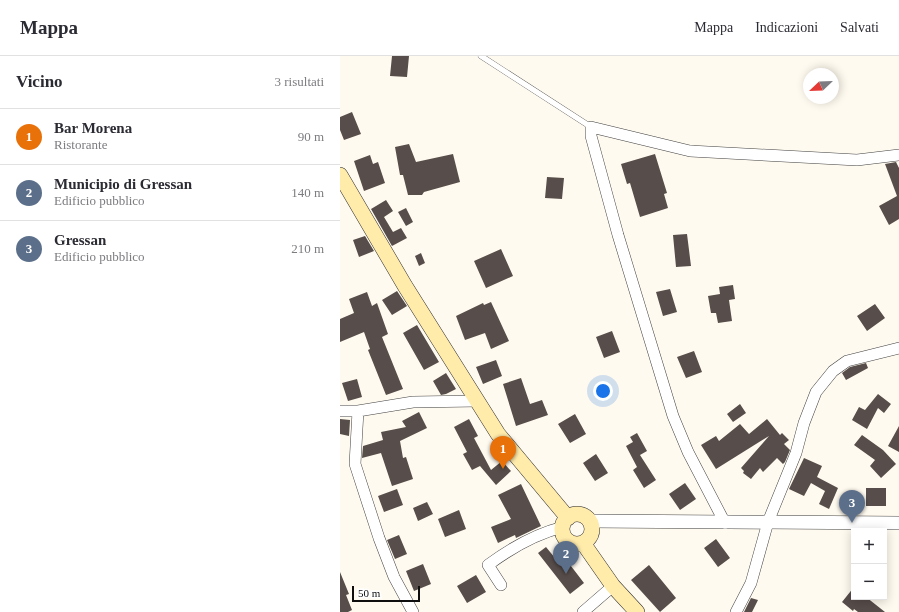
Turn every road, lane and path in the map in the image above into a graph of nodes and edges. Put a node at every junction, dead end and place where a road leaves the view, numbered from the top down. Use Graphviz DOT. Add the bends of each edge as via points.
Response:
graph roads {
  1 [pos="481,56"];
  2 [pos="592,127"];
  3 [pos="899,154"];
  4 [pos="340,175"];
  5 [pos="899,348"];
  6 [pos="477,401"];
  7 [pos="340,411"];
  8 [pos="358,411"];
  9 [pos="590,521"];
  10 [pos="565,522"];
  11 [pos="768,522"];
  12 [pos="725,523"];
  13 [pos="899,523"];
  14 [pos="883,527"];
  15 [pos="583,543"];
  16 [pos="501,585"];
  17 [pos="613,586"];
  18 [pos="413,612"];
  19 [pos="583,612"];
  20 [pos="637,612"];
  21 [pos="736,612"];
  1 -- 2 [label="lane"];
  2 -- 3 [label="street" via="690,151 857,160"];
  2 -- 12 [label="street" via="591,136 618,235 673,416 688,452"];
  4 -- 6 [label="main road"];
  5 -- 11 [label="street" via="847,361 823,382 816,392 804,422 796,453"];
  6 -- 8 [label="street" via="413,402"];
  6 -- 10 [label="main road" via="498,434"];
  7 -- 8 [label="street"];
  8 -- 18 [label="street" via="355,464 394,577"];
  9 -- 10 [label="main road" via="580,515 573,515"];
  9 -- 12 [label="street"];
  9 -- 15 [label="main road" via="592,534"];
  10 -- 15 [label="main road" via="563,534 569,542"];
  10 -- 16 [label="street" via="511,549 488,565"];
  11 -- 12 [label="street"];
  11 -- 14 [label="street"];
  11 -- 21 [label="street" via="751,583"];
  13 -- 14 [label="street"];
  15 -- 17 [label="main road"];
  17 -- 19 [label="street"];
  17 -- 20 [label="main road"];
}
